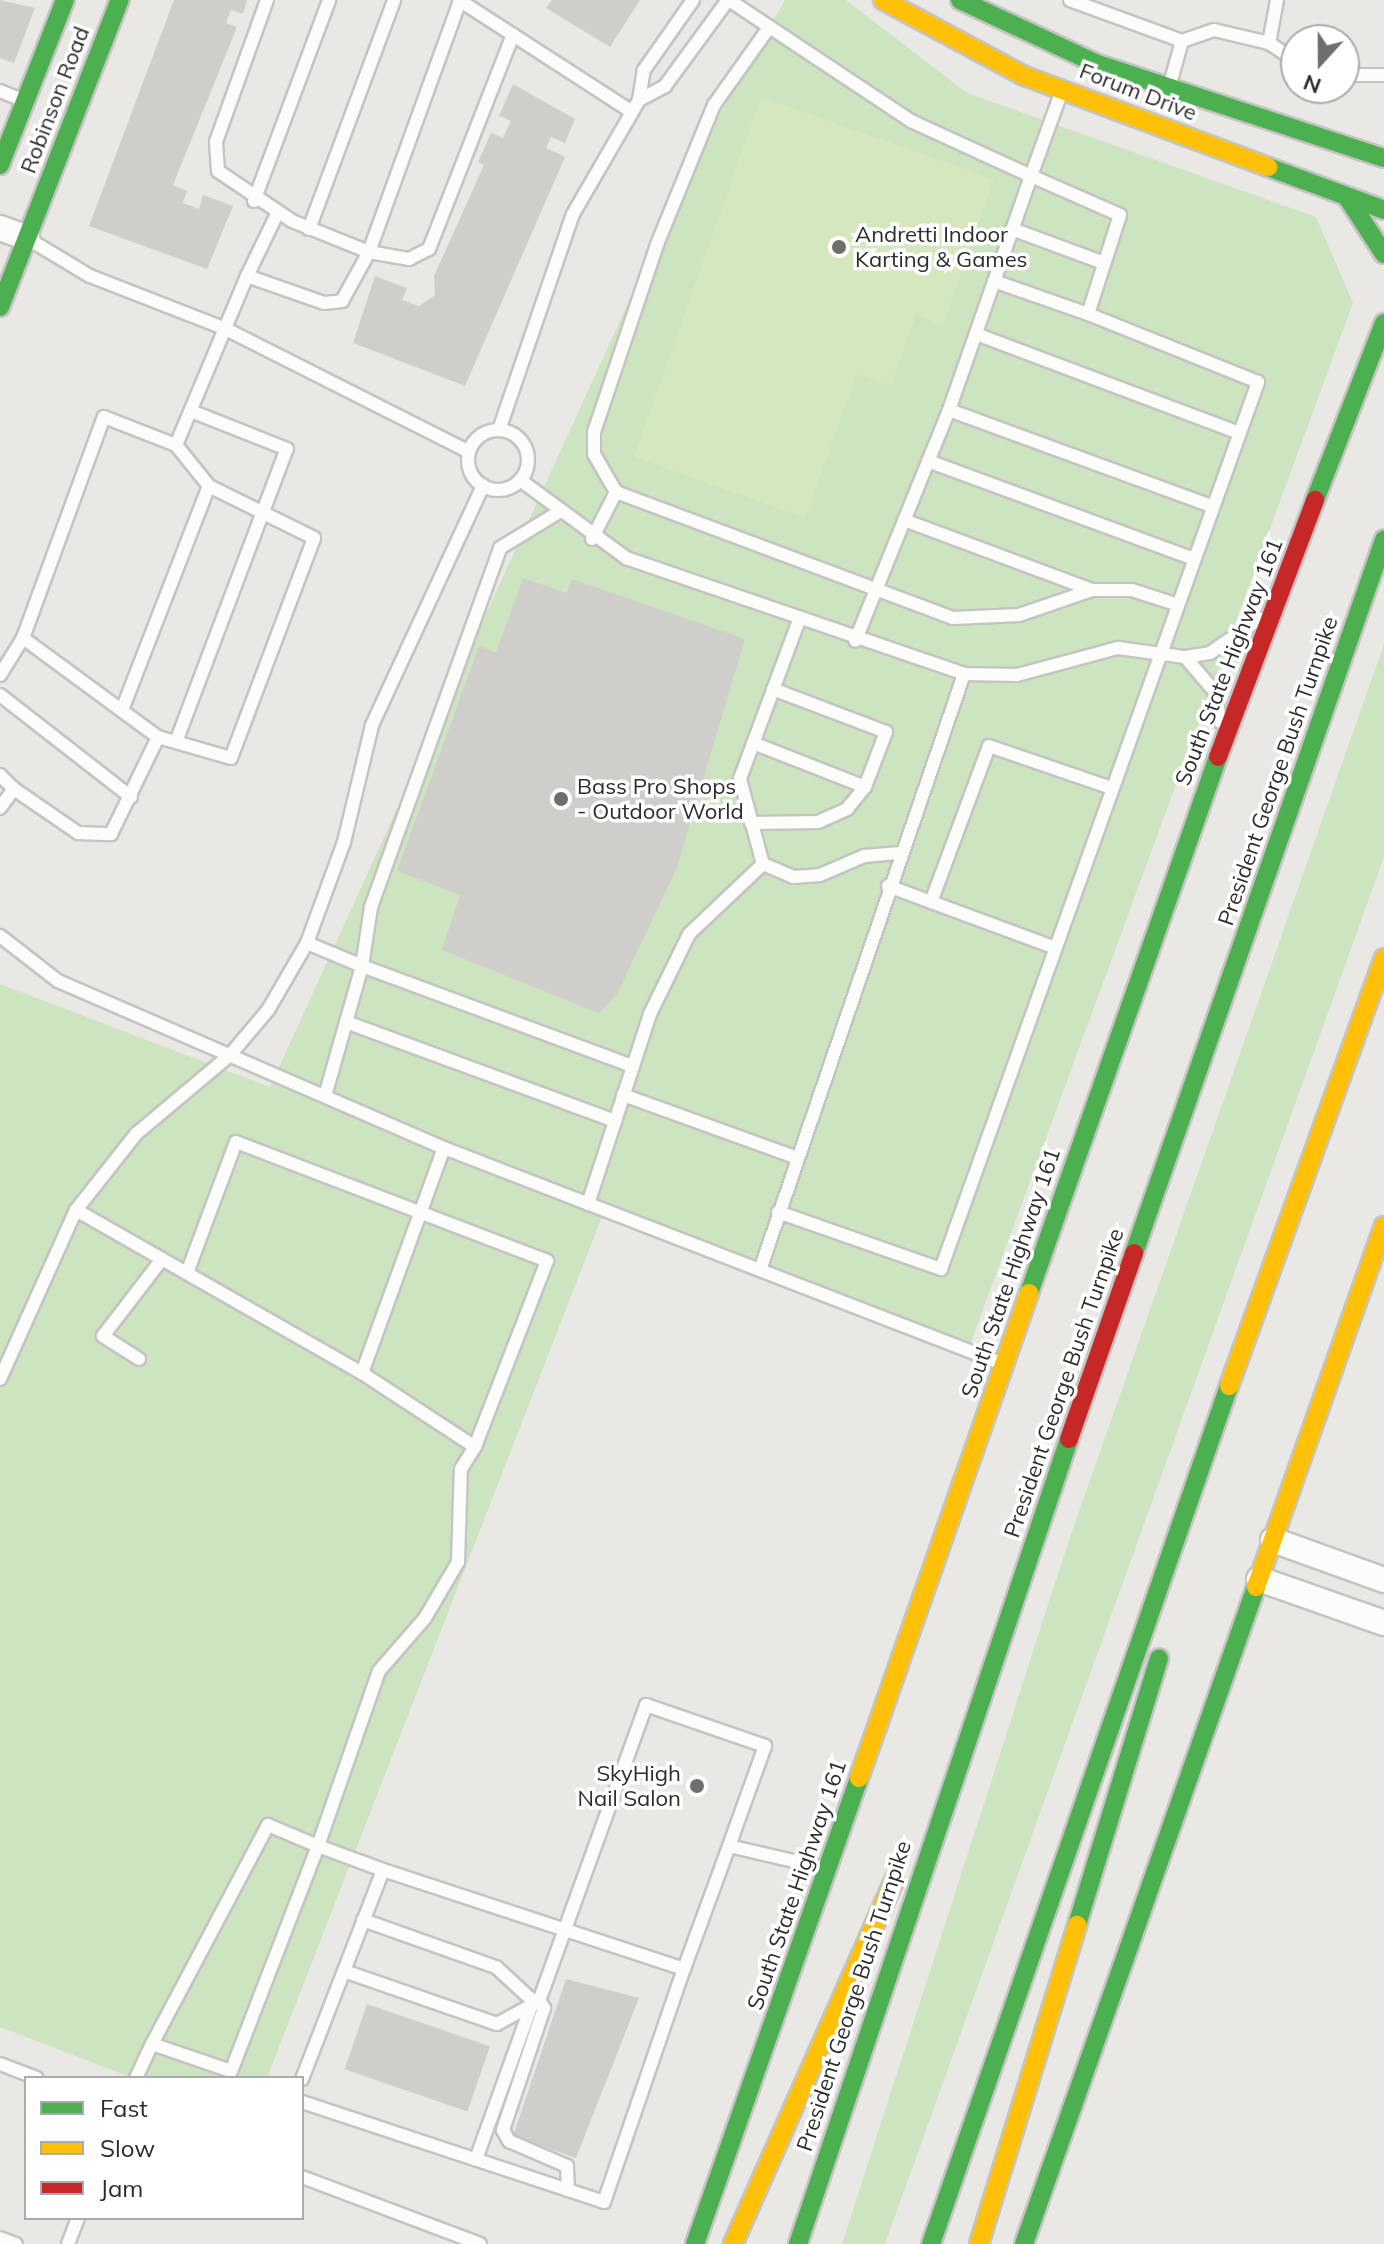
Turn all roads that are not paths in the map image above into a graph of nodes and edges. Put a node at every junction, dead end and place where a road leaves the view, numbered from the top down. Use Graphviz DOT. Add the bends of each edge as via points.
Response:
graph roads {
  1 [pos="65,0"];
  2 [pos="120,0"];
  3 [pos="267,0"];
  4 [pos="329,0"];
  5 [pos="394,0"];
  6 [pos="693,0"];
  7 [pos="728,0"];
  8 [pos="883,0"];
  9 [pos="960,0"];
  10 [pos="1070,0"];
  11 [pos="1277,0"];
  12 [pos="459,1"];
  13 [pos="768,29"];
  14 [pos="513,35"];
  15 [pos="1182,41"];
  16 [pos="1269,43"];
  17 [pos="1280,50"];
  18 [pos="1360,75"];
  19 [pos="1384,75"];
  20 [pos="1170,87"];
  21 [pos="1062,90"];
  22 [pos="0,91"];
  23 [pos="25,101"];
  24 [pos="636,106"];
  25 [pos="1384,147"];
  26 [pos="1360,150"];
  27 [pos="1384,158"];
  28 [pos="0,165"];
  29 [pos="1031,176"];
  30 [pos="1347,197"];
  31 [pos="254,201"];
  32 [pos="1384,210"];
  33 [pos="277,214"];
  34 [pos="0,228"];
  35 [pos="309,229"];
  36 [pos="1012,229"];
  37 [pos="27,238"];
  38 [pos="369,252"];
  39 [pos="1384,254"];
  40 [pos="1104,263"];
  41 [pos="247,276"];
  42 [pos="994,281"];
  43 [pos="0,307"];
  44 [pos="1088,314"];
  45 [pos="226,329"];
  46 [pos="1382,330"];
  47 [pos="976,334"];
  48 [pos="949,410"];
  49 [pos="191,411"];
  50 [pos="499,430"];
  51 [pos="1239,433"];
  52 [pos="176,445"];
  53 [pos="469,452"];
  54 [pos="928,461"];
  55 [pos="520,480"];
  56 [pos="209,486"];
  57 [pos="483,486"];
  58 [pos="616,492"];
  59 [pos="1211,506"];
  60 [pos="559,512"];
  61 [pos="262,516"];
  62 [pos="904,520"];
  63 [pos="592,539"];
  64 [pos="1384,540"];
  65 [pos="1192,558"];
  66 [pos="876,589"];
  67 [pos="1092,590"];
  68 [pos="1175,604"];
  69 [pos="1274,606"];
  70 [pos="799,620"];
  71 [pos="23,638"];
  72 [pos="855,641"];
  73 [pos="1158,651"];
  74 [pos="1185,657"];
  75 [pos="964,674"];
  76 [pos="0,675"];
  77 [pos="773,689"];
  78 [pos="0,695"];
  79 [pos="122,710"];
  80 [pos="158,737"];
  81 [pos="1223,740"];
  82 [pos="176,742"];
  83 [pos="753,743"];
  84 [pos="0,775"];
  85 [pos="865,787"];
  86 [pos="1109,787"];
  87 [pos="14,789"];
  88 [pos="131,797"];
  89 [pos="0,808"];
  90 [pos="751,823"];
  91 [pos="900,853"];
  92 [pos="763,864"];
  93 [pos="888,886"];
  94 [pos="931,902"];
  95 [pos="0,936"];
  96 [pos="307,943"];
  97 [pos="1053,947"];
  98 [pos="1384,958"];
  99 [pos="362,966"];
  100 [pos="346,1022"];
  101 [pos="230,1055"];
  102 [pos="633,1066"];
  103 [pos="623,1095"];
  104 [pos="325,1096"];
  105 [pos="615,1121"];
  106 [pos="444,1148"];
  107 [pos="795,1157"];
  108 [pos="588,1204"];
  109 [pos="76,1210"];
  110 [pos="421,1211"];
  111 [pos="778,1212"];
  112 [pos="1384,1226"];
  113 [pos="162,1259"];
  114 [pos="760,1270"];
  115 [pos="187,1273"];
  116 [pos="139,1359"];
  117 [pos="1005,1364"];
  118 [pos="362,1373"];
  119 [pos="0,1379"];
  120 [pos="1214,1442"];
  121 [pos="475,1447"];
  122 [pos="1273,1540"];
  123 [pos="1360,1572"];
  124 [pos="1259,1579"];
  125 [pos="1384,1580"];
  126 [pos="1347,1610"];
  127 [pos="1384,1623"];
  128 [pos="967,1731"];
  129 [pos="318,1846"];
  130 [pos="729,1846"];
  131 [pos="828,1869"];
  132 [pos="383,1870"];
  133 [pos="363,1920"];
  134 [pos="567,1930"];
  135 [pos="684,1969"];
  136 [pos="344,1971"];
  137 [pos="536,2001"];
  138 [pos="152,2044"];
  139 [pos="0,2064"];
  140 [pos="31,2076"];
  141 [pos="137,2076"];
  142 [pos="303,2076"];
  143 [pos="304,2103"];
  144 [pos="476,2159"];
  145 [pos="304,2178"];
  146 [pos="568,2190"];
  147 [pos="77,2220"];
  148 [pos="0,2238"];
  149 [pos="16,2244"];
  150 [pos="68,2244"];
  151 [pos="480,2244"];
  152 [pos="695,2244"];
  153 [pos="733,2244"];
  154 [pos="798,2244"];
  155 [pos="931,2244"];
  156 [pos="979,2244"];
  157 [pos="1024,2244"];
  1 -- 23 [label="main road"];
  2 -- 37 [label="main road, Robinson Road"];
  3 -- 31 [label="lane" via="213,160"];
  4 -- 31 [label="lane"];
  5 -- 35 [label="lane"];
  6 -- 24 [label="lane" via="644,70"];
  7 -- 13 [label="lane"];
  7 -- 24 [label="lane" via="665,86"];
  8 -- 21 [label="main road, Forum Drive"];
  9 -- 20 [label="main road, Forum Drive" via="1049,45"];
  10 -- 15 [label="lane"];
  11 -- 16 [label="lane"];
  12 -- 14 [label="lane"];
  12 -- 38 [label="lane"];
  13 -- 29 [label="lane" via="911,121"];
  13 -- 58 [label="lane" via="714,105 685,162 620,352 594,432 594,454"];
  14 -- 24 [label="lane"];
  14 -- 38 [label="lane" via="429,249 409,259"];
  15 -- 16 [label="lane" via="1214,30"];
  15 -- 20 [label="lane"];
  16 -- 17 [label="lane"];
  18 -- 19 [label="lane"];
  20 -- 26 [label="main road, Forum Drive"];
  21 -- 29 [label="lane"];
  21 -- 30 [label="main road, Forum Drive"];
  22 -- 23 [label="lane"];
  23 -- 28 [label="main road"];
  24 -- 50 [label="lane" via="573,214"];
  25 -- 26 [label="main road"];
  26 -- 27 [label="main road, Forum Drive"];
  29 -- 36 [label="lane"];
  29 -- 40 [label="lane" via="1120,215"];
  30 -- 32 [label="main road, Forum Drive"];
  30 -- 39 [label="main road"];
  31 -- 33 [label="lane"];
  33 -- 35 [label="lane"];
  33 -- 41 [label="lane"];
  34 -- 37 [label="street"];
  35 -- 38 [label="lane"];
  36 -- 40 [label="lane"];
  36 -- 42 [label="lane"];
  37 -- 43 [label="main road, Robinson Road"];
  37 -- 45 [label="lane" via="90,276"];
  38 -- 41 [label="lane" via="349,294 333,305"];
  40 -- 44 [label="lane"];
  41 -- 45 [label="lane"];
  42 -- 44 [label="lane"];
  42 -- 47 [label="lane"];
  44 -- 51 [label="lane" via="1258,382"];
  45 -- 49 [label="lane"];
  45 -- 53 [label="lane"];
  46 -- 69 [label="main road, South State Highway 161"];
  47 -- 48 [label="lane"];
  47 -- 51 [label="lane"];
  48 -- 54 [label="lane"];
  48 -- 59 [label="lane"];
  49 -- 52 [label="lane"];
  49 -- 61 [label="lane" via="287,449"];
  50 -- 53 [label="lane" via="480,436"];
  50 -- 55 [label="lane" via="523,444 527,463"];
  51 -- 59 [label="lane"];
  52 -- 56 [label="lane"];
  52 -- 71 [label="lane" via="104,417"];
  53 -- 57 [label="lane" via="470,472"];
  54 -- 62 [label="lane"];
  54 -- 65 [label="lane"];
  55 -- 57 [label="lane" via="503,489"];
  55 -- 60 [label="lane"];
  56 -- 61 [label="lane"];
  56 -- 79 [label="lane"];
  57 -- 96 [label="lane" via="372,725 344,842"];
  58 -- 63 [label="lane"];
  58 -- 66 [label="lane"];
  59 -- 65 [label="lane"];
  60 -- 63 [label="lane"];
  60 -- 99 [label="lane" via="500,548 371,907"];
  61 -- 82 [label="lane"];
  61 -- 82 [label="lane" via="314,538 231,758"];
  62 -- 66 [label="lane"];
  62 -- 67 [label="lane"];
  63 -- 70 [label="lane"];
  64 -- 128 [label="main road, President George Bush Turnpike"];
  65 -- 68 [label="lane"];
  66 -- 67 [label="lane" via="953,618 984,621"];
  66 -- 72 [label="lane"];
  67 -- 68 [label="lane" via="1132,590"];
  68 -- 73 [label="lane"];
  69 -- 74 [label="lane" via="1233,642"];
  69 -- 81 [label="main road, South State Highway 161"];
  70 -- 72 [label="lane"];
  70 -- 77 [label="lane"];
  71 -- 76 [label="lane"];
  71 -- 79 [label="lane"];
  72 -- 75 [label="lane"];
  73 -- 74 [label="lane"];
  73 -- 75 [label="lane" via="1118,648 1017,675"];
  73 -- 86 [label="lane"];
  74 -- 81 [label="lane" via="1216,693"];
  75 -- 91 [label="lane"];
  77 -- 83 [label="lane"];
  77 -- 85 [label="lane" via="886,732"];
  78 -- 88 [label="lane"];
  79 -- 80 [label="lane"];
  80 -- 82 [label="lane"];
  80 -- 88 [label="lane"];
  81 -- 117 [label="main road, South State Highway 161"];
  83 -- 85 [label="lane"];
  83 -- 90 [label="lane" via="740,779"];
  84 -- 87 [label="lane"];
  85 -- 90 [label="lane" via="847,809 818,822"];
  86 -- 94 [label="lane" via="989,746"];
  86 -- 97 [label="lane"];
  87 -- 88 [label="lane" via="94,838 111,834"];
  87 -- 89 [label="lane"];
  90 -- 92 [label="lane"];
  91 -- 92 [label="lane" via="864,856 820,875 793,877"];
  91 -- 93 [label="lane"];
  92 -- 102 [label="lane" via="689,934"];
  93 -- 94 [label="lane"];
  93 -- 107 [label="lane"];
  94 -- 97 [label="lane"];
  95 -- 101 [label="lane" via="58,981"];
  96 -- 99 [label="lane"];
  96 -- 101 [label="lane" via="268,1010"];
  97 -- 111 [label="lane" via="941,1269"];
  98 -- 120 [label="main road"];
  99 -- 100 [label="lane"];
  99 -- 102 [label="lane"];
  100 -- 104 [label="lane"];
  100 -- 105 [label="lane"];
  101 -- 104 [label="lane"];
  101 -- 109 [label="lane" via="136,1134"];
  102 -- 103 [label="lane"];
  103 -- 105 [label="lane"];
  103 -- 107 [label="lane"];
  104 -- 106 [label="lane"];
  105 -- 108 [label="lane"];
  106 -- 108 [label="lane"];
  106 -- 110 [label="lane"];
  107 -- 111 [label="lane"];
  108 -- 114 [label="lane"];
  109 -- 113 [label="lane"];
  109 -- 119 [label="lane"];
  110 -- 115 [label="lane" via="236,1142"];
  110 -- 118 [label="lane"];
  110 -- 121 [label="lane" via="547,1261"];
  111 -- 114 [label="lane"];
  112 -- 122 [label="main road"];
  113 -- 115 [label="lane"];
  113 -- 116 [label="lane" via="103,1336"];
  114 -- 117 [label="lane"];
  115 -- 118 [label="lane"];
  117 -- 131 [label="main road, South State Highway 161"];
  118 -- 121 [label="lane"];
  120 -- 155 [label="main road" via="1121,1687"];
  120 -- 156 [label="main road" via="1150,1696"];
  121 -- 129 [label="lane" via="461,1469 458,1562 425,1618 379,1671"];
  122 -- 123 [label="street"];
  122 -- 124 [label="main road"];
  123 -- 125 [label="street"];
  123 -- 126 [label="street"];
  124 -- 126 [label="street"];
  124 -- 157 [label="main road"];
  126 -- 127 [label="street"];
  128 -- 153 [label="main road" via="850,1971"];
  128 -- 154 [label="main road, President George Bush Turnpike"];
  129 -- 132 [label="lane"];
  129 -- 138 [label="lane" via="268,1825"];
  129 -- 138 [label="lane" via="231,2071"];
  130 -- 131 [label="lane"];
  130 -- 134 [label="lane" via="765,1746 646,1705"];
  130 -- 135 [label="lane"];
  131 -- 152 [label="main road, South State Highway 161"];
  132 -- 133 [label="lane"];
  132 -- 134 [label="lane"];
  133 -- 136 [label="lane"];
  133 -- 137 [label="lane" via="496,1967"];
  134 -- 135 [label="lane"];
  134 -- 137 [label="lane"];
  135 -- 146 [label="lane" via="604,2202"];
  136 -- 137 [label="lane" via="497,2024"];
  136 -- 142 [label="lane"];
  137 -- 144 [label="lane"];
  137 -- 146 [label="lane" via="544,2008 503,2130 509,2141 567,2166"];
  138 -- 141 [label="lane"];
  139 -- 140 [label="lane"];
  143 -- 144 [label="lane"];
  144 -- 146 [label="lane"];
  145 -- 151 [label="lane"];
  147 -- 150 [label="lane"];
  148 -- 149 [label="lane"];
}
